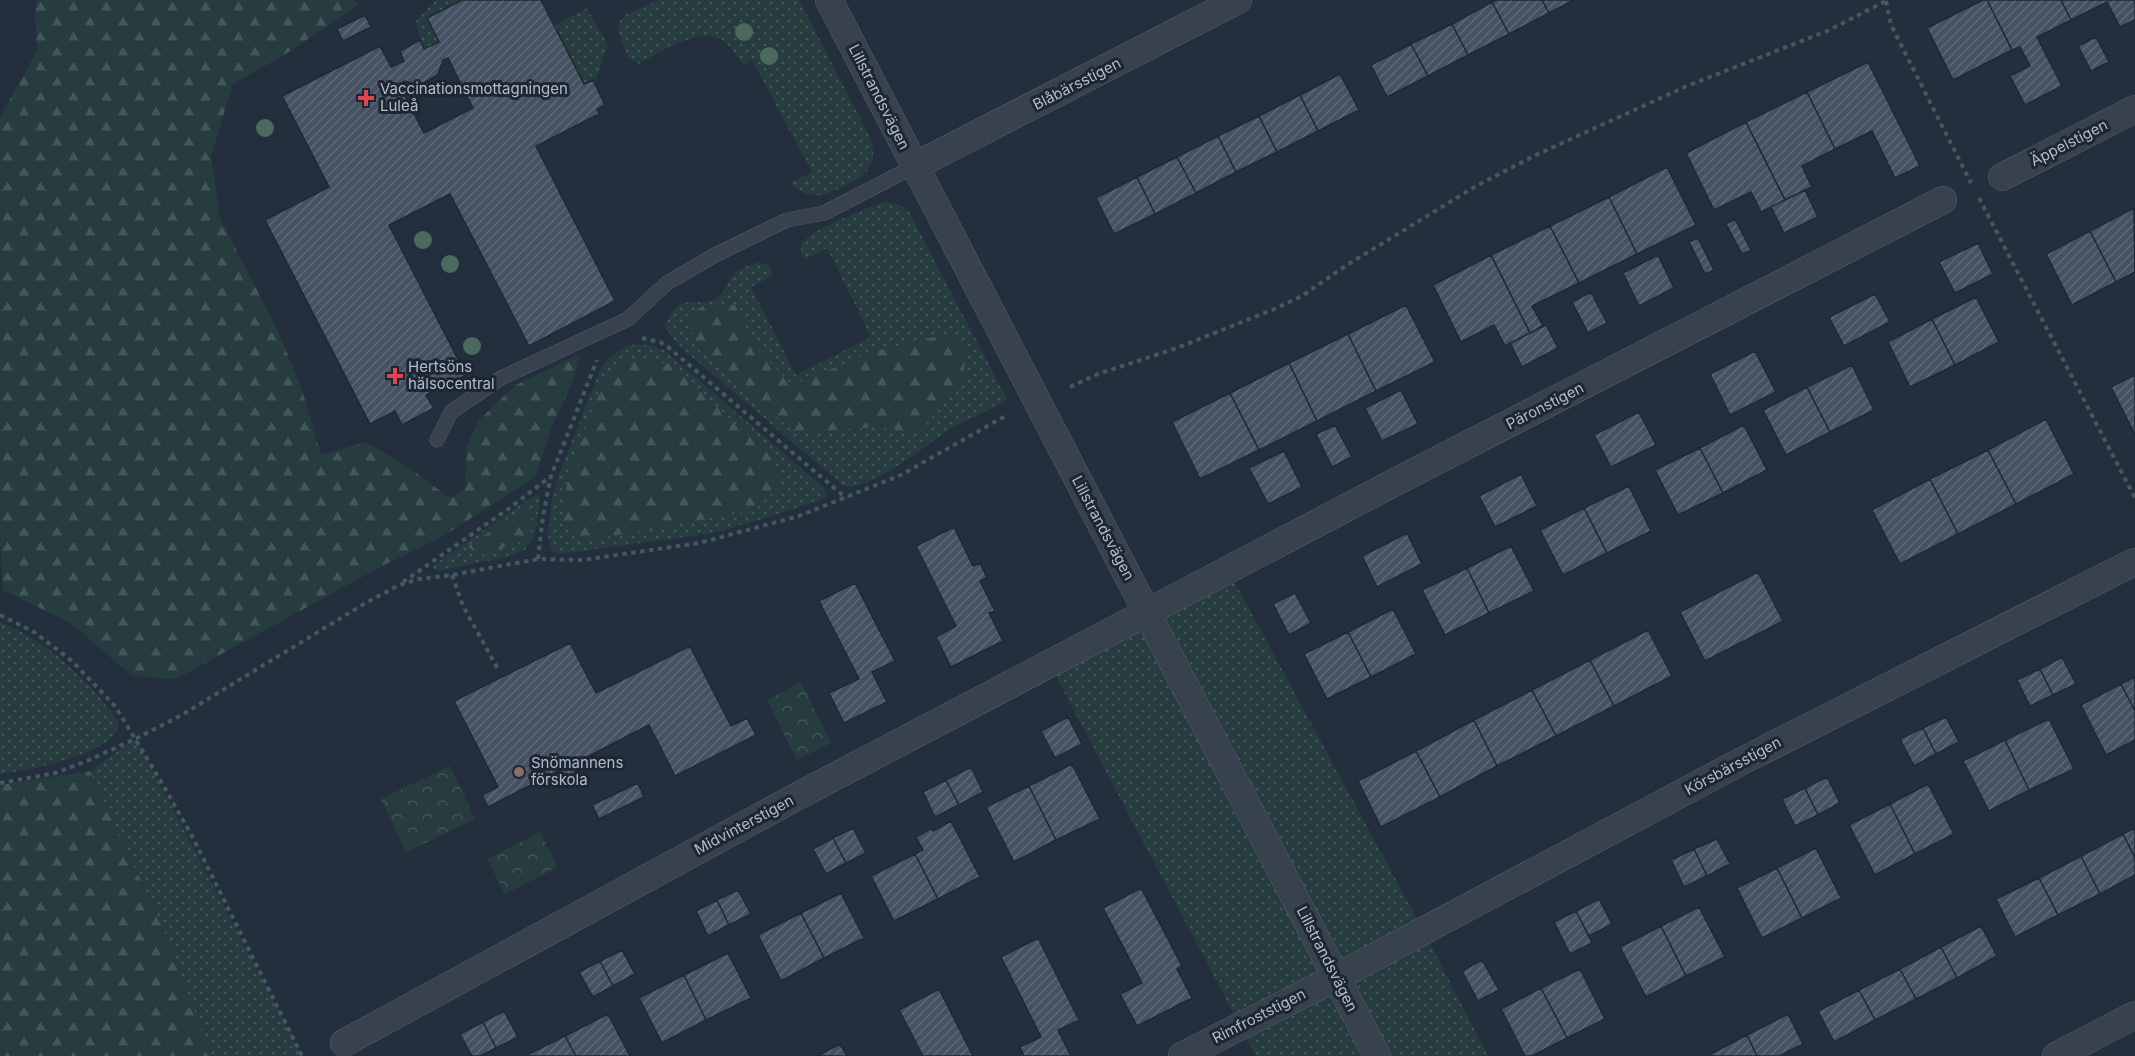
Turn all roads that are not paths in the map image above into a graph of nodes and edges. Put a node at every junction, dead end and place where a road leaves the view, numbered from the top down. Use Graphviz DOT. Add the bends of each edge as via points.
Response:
graph roads {
  1 [pos="829,0"];
  2 [pos="1238,0"];
  3 [pos="2135,109"];
  4 [pos="915,166"];
  5 [pos="2002,177"];
  6 [pos="1943,200"];
  7 [pos="437,440"];
  8 [pos="2134,562"];
  9 [pos="1148,613"];
  10 [pos="1337,977"];
  11 [pos="2135,1015"];
  12 [pos="344,1043"];
  13 [pos="1182,1056"];
  14 [pos="1377,1056"];
  15 [pos="2056,1056"];
  1 -- 4 [label="street, Lillstrandsvägen"];
  2 -- 4 [label="street, Blåbärsstigen"];
  3 -- 5 [label="street, Äppelstigen"];
  4 -- 7 [label="lane" via="824,213 787,220 715,255 667,283 628,319 501,378 451,412"];
  4 -- 9 [label="street, Lillstrandsvägen"];
  6 -- 9 [label="street, Päronstigen"];
  8 -- 10 [label="street, Körsbärsstigen" via="1742,761"];
  9 -- 10 [label="street, Lillstrandsvägen"];
  9 -- 12 [label="street, Midvinterstigen" via="796,797"];
  10 -- 13 [label="street, Rimfroststigen"];
  10 -- 14 [label="street, Lillstrandsvägen"];
  11 -- 15 [label="street"];
}
